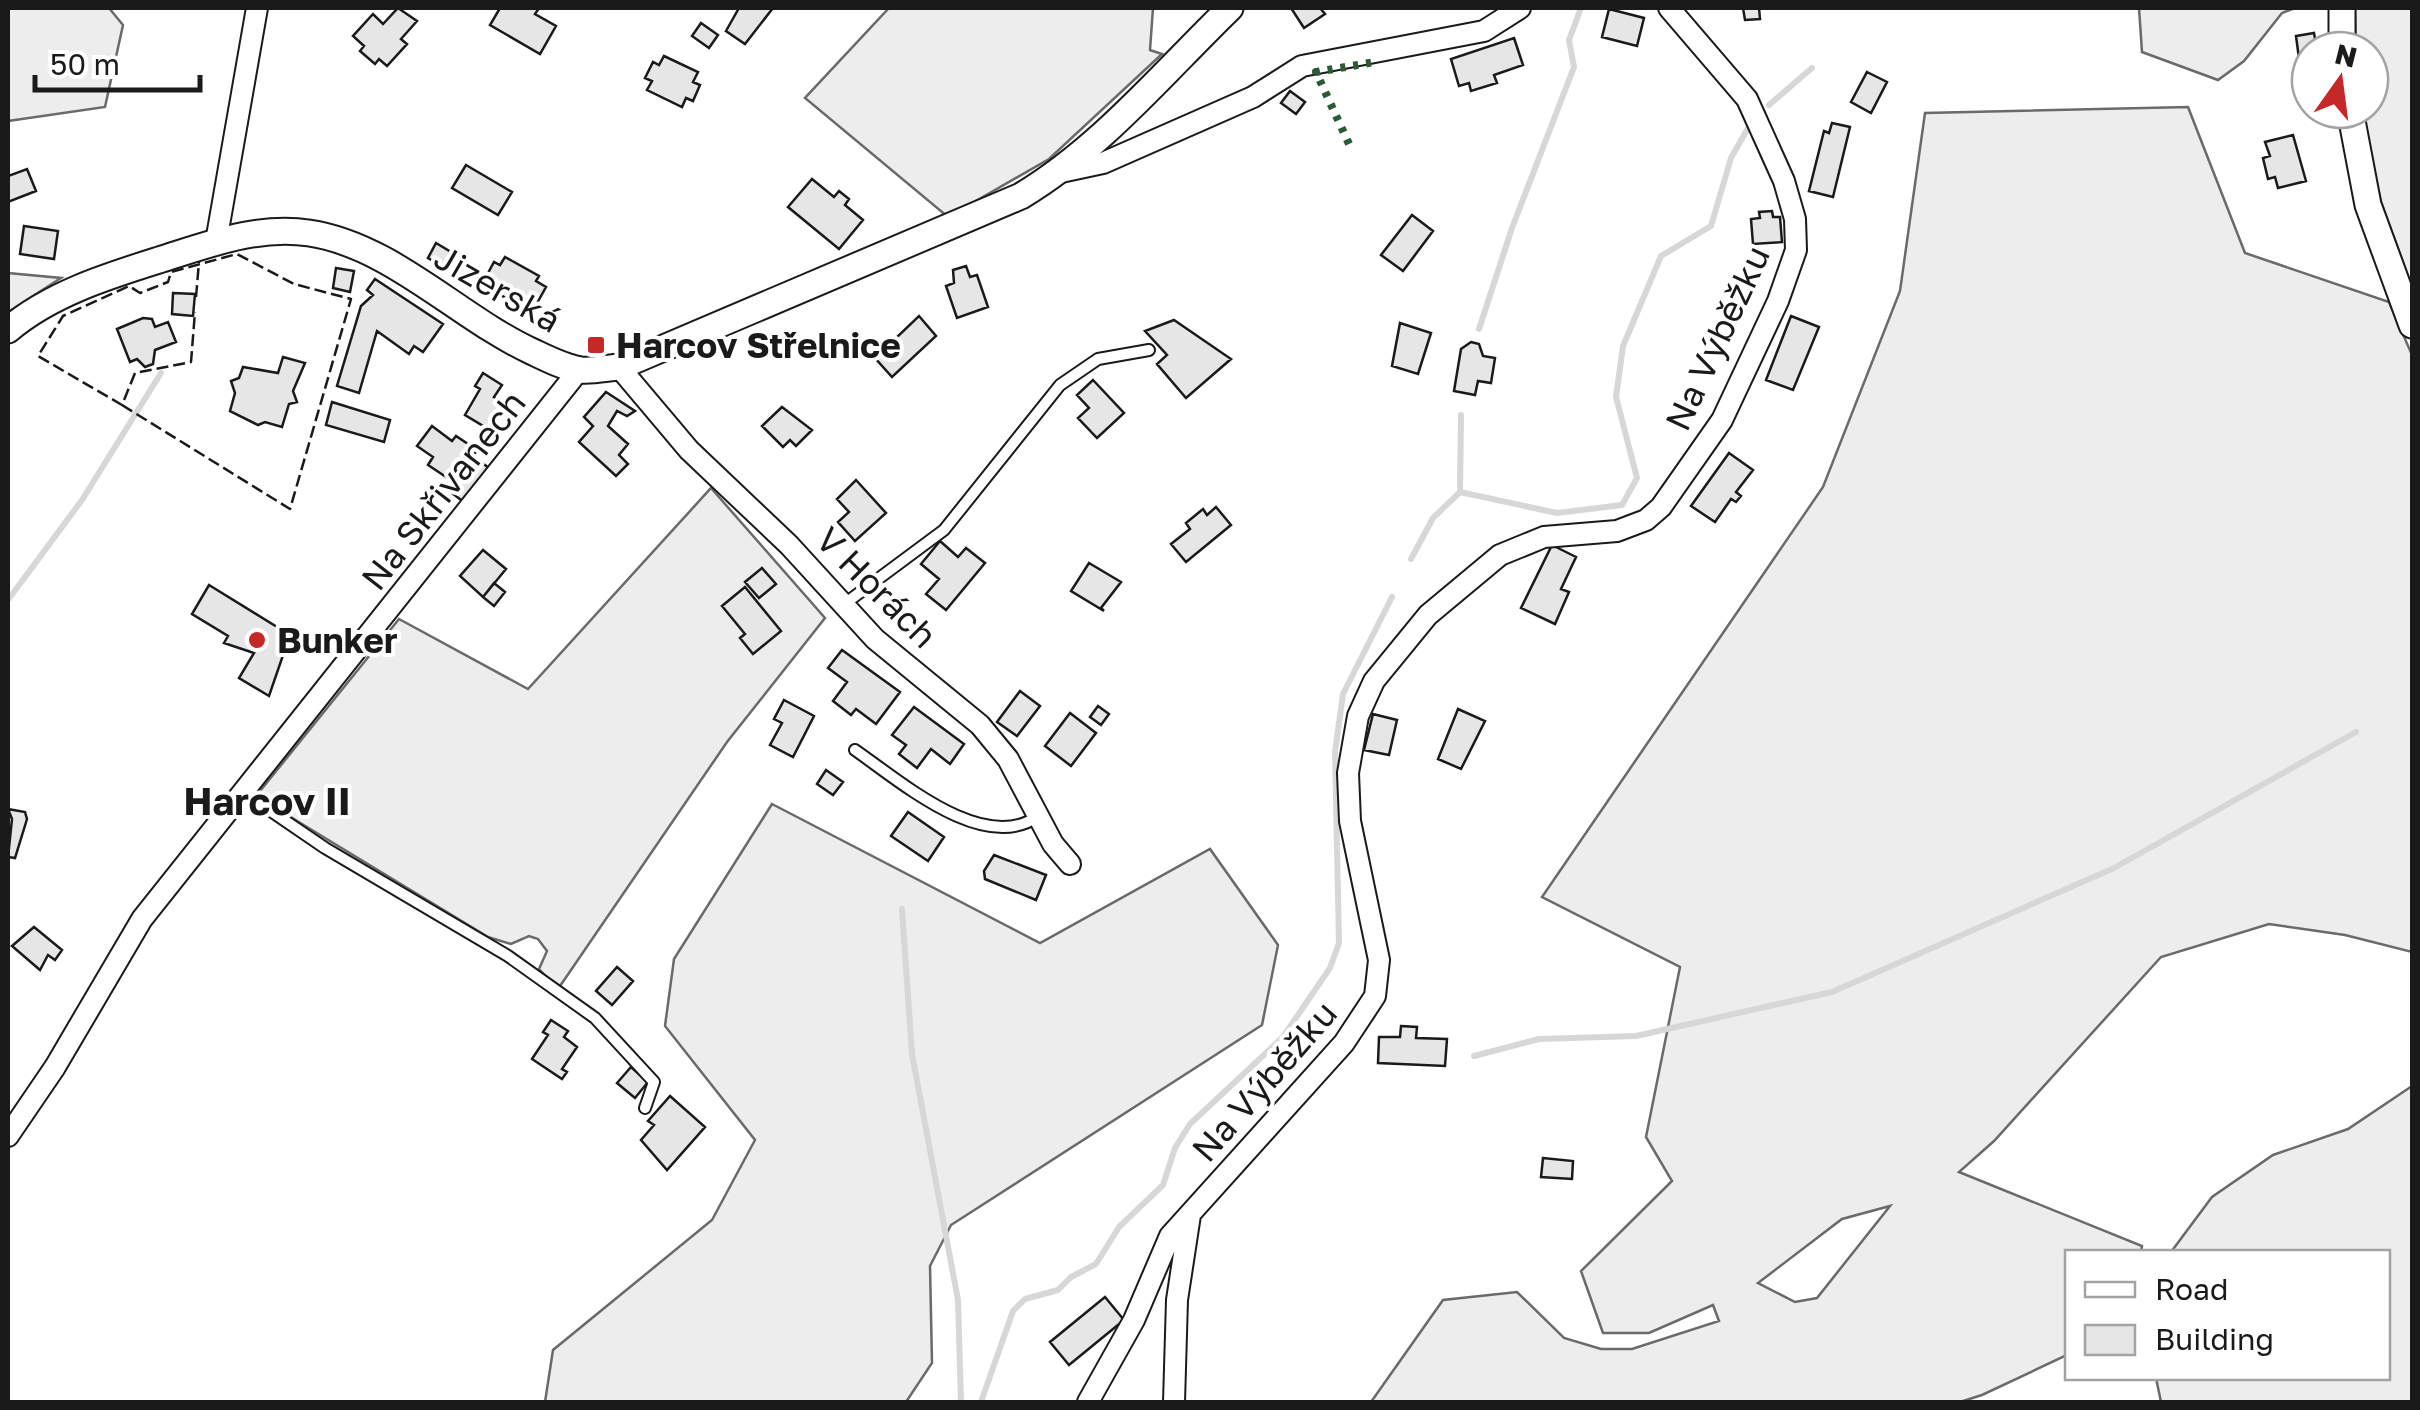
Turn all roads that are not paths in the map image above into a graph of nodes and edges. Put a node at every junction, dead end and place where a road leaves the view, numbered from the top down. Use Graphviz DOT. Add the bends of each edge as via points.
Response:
graph roads {
  1 [pos="257,8"];
  2 [pos="1230,8"];
  3 [pos="1520,8"];
  4 [pos="1669,8"];
  5 [pos="2354,130"];
  6 [pos="1061,172"];
  7 [pos="216,242"];
  8 [pos="2412,325"];
  9 [pos="8,330"];
  10 [pos="1148,350"];
  11 [pos="619,367"];
  12 [pos="580,370"];
  13 [pos="842,606"];
  14 [pos="856,750"];
  15 [pos="246,794"];
  16 [pos="1038,815"];
  17 [pos="1070,864"];
  18 [pos="646,1108"];
  19 [pos="8,1136"];
  20 [pos="1190,1214"];
  21 [pos="1088,1402"];
  22 [pos="1174,1402"];
  1 -- 7 [label="street"];
  2 -- 6 [label="street, Jizerská"];
  3 -- 6 [label="street, Jizerská" via="1484,31 1302,66 1236,104 1103,163"];
  4 -- 20 [label="street, Na Výběžku" via="1747,99 1784,181 1796,250 1778,302 1722,420 1661,507 1617,531 1544,536 1500,555 1428,615 1374,681 1358,716 1348,773 1350,821 1378,960 1375,996 1344,1043"];
  5 -- 8 [label="street" via="2368,205"];
  6 -- 11 [label="street, Jizerská" via="880,259"];
  7 -- 9 [label="street, Jizerská" via="70,292"];
  7 -- 12 [label="street, Jizerská" via="260,233 338,241 385,262 506,339"];
  10 -- 13 [label="lane" via="1098,360 1060,386 944,530"];
  11 -- 12 [label="street, Jizerská"];
  11 -- 13 [label="street, V Horách" via="689,450"];
  12 -- 15 [label="street, Na Skřivanech"];
  13 -- 16 [label="street, V Horách" via="980,726 1008,758"];
  14 -- 16 [label="lane" via="927,800 981,826 1009,828"];
  15 -- 18 [label="lane" via="508,956 595,1018 654,1082"];
  15 -- 19 [label="street, Na Skřivanech" via="142,919"];
  16 -- 17 [label="street, V Horách"];
  20 -- 21 [label="street, Na Výběžku" via="1170,1236"];
  20 -- 22 [label="street" via="1177,1300"];
}
